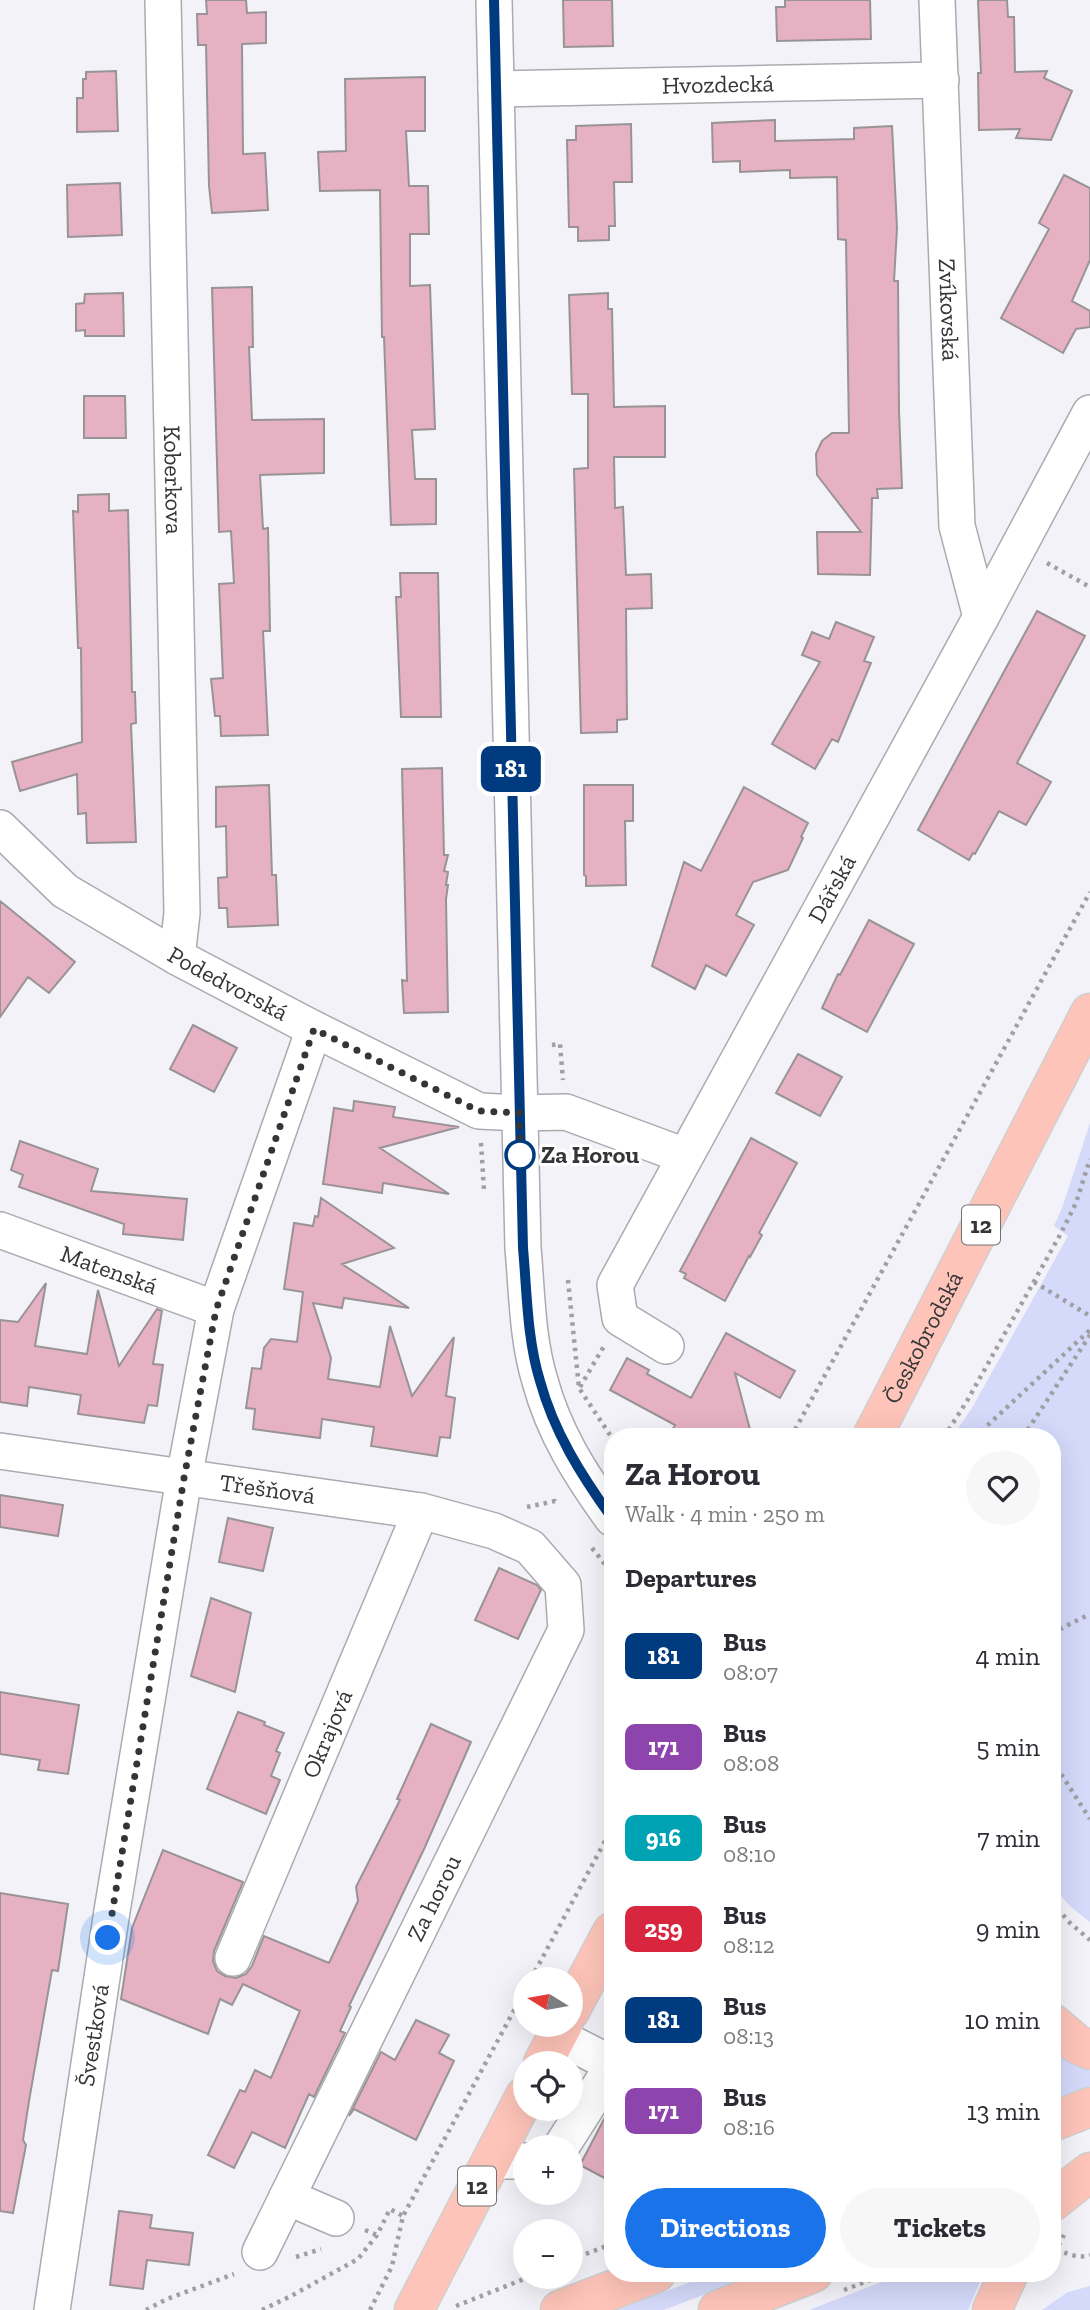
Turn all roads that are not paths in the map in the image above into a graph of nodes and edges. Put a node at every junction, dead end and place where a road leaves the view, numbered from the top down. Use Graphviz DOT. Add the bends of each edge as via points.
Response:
graph roads {
  1 [pos="163,0"];
  2 [pos="494,0"];
  3 [pos="937,0"];
  4 [pos="941,80"];
  5 [pos="496,89"];
  6 [pos="1090,413"];
  7 [pos="981,617"];
  8 [pos="0,828"];
  9 [pos="177,957"];
  10 [pos="1090,1013"];
  11 [pos="314,1029"];
  12 [pos="519,1113"];
  13 [pos="685,1156"];
  14 [pos="0,1230"];
  15 [pos="216,1310"];
  16 [pos="666,1346"];
  17 [pos="877,1428"];
  18 [pos="0,1451"];
  19 [pos="184,1478"];
  20 [pos="604,1506"];
  21 [pos="421,1511"];
  22 [pos="530,1547"];
  23 [pos="604,1952"];
  24 [pos="233,1958"];
  25 [pos="583,1989"];
  26 [pos="1061,2031"];
  27 [pos="563,2037"];
  28 [pos="1090,2050"];
  29 [pos="604,2061"];
  30 [pos="604,2079"];
  31 [pos="1090,2107"];
  32 [pos="1061,2118"];
  33 [pos="518,2121"];
  34 [pos="569,2135"];
  35 [pos="508,2161"];
  36 [pos="1090,2166"];
  37 [pos="1090,2172"];
  38 [pos="1061,2177"];
  39 [pos="1061,2195"];
  40 [pos="287,2197"];
  41 [pos="343,2230"];
  42 [pos="263,2261"];
  43 [pos="633,2282"];
  44 [pos="790,2282"];
  45 [pos="1005,2282"];
  46 [pos="52,2310"];
  47 [pos="414,2310"];
  48 [pos="560,2310"];
  49 [pos="718,2310"];
  50 [pos="992,2310"];
  1 -- 9 [label="street, Koberkova" via="182,899"];
  2 -- 5 [label="street"];
  3 -- 4 [label="street, Zvíkovská"];
  4 -- 5 [label="street, Hvozdecká"];
  4 -- 7 [label="street, Zvíkovská" via="957,526"];
  5 -- 12 [label="street"];
  6 -- 7 [label="street, Dářská"];
  7 -- 13 [label="street, Dářská"];
  8 -- 9 [label="street, Podedvorská" via="65,891"];
  9 -- 11 [label="street, Podedvorská"];
  10 -- 17 [label="main road, Českobrodská / 12"];
  11 -- 12 [label="street, Podedvorská" via="479,1111"];
  11 -- 15 [label="street, Švestková"];
  12 -- 13 [label="street, Podedvorská" via="566,1112"];
  12 -- 20 [label="street" via="523,1248 539,1380 575,1464"];
  13 -- 16 [label="street, Dářská" via="615,1286 620,1318"];
  14 -- 15 [label="street, Matenská"];
  15 -- 19 [label="street, Švestková"];
  18 -- 19 [label="street, Třešňová"];
  19 -- 21 [label="street, Třešňová"];
  19 -- 46 [label="street, Švestková"];
  21 -- 22 [label="street, Třešňová" via="494,1531"];
  21 -- 24 [label="street, Okrajová"];
  22 -- 40 [label="street, Za horou" via="563,1585 566,1630"];
  23 -- 25 [label="main road"];
  26 -- 28 [label="main road"];
  27 -- 29 [label="street"];
  30 -- 34 [label="street"];
  31 -- 32 [label="main road"];
  33 -- 35 [label="main road, 12"];
  35 -- 47 [label="main road, 12" via="446,2245"];
  36 -- 38 [label="main road"];
  37 -- 39 [label="main road"];
  40 -- 41 [label="street"];
  40 -- 42 [label="street, Za horou"];
  43 -- 48 [label="main road"];
  44 -- 49 [label="main road"];
  45 -- 50 [label="main road"];
}
